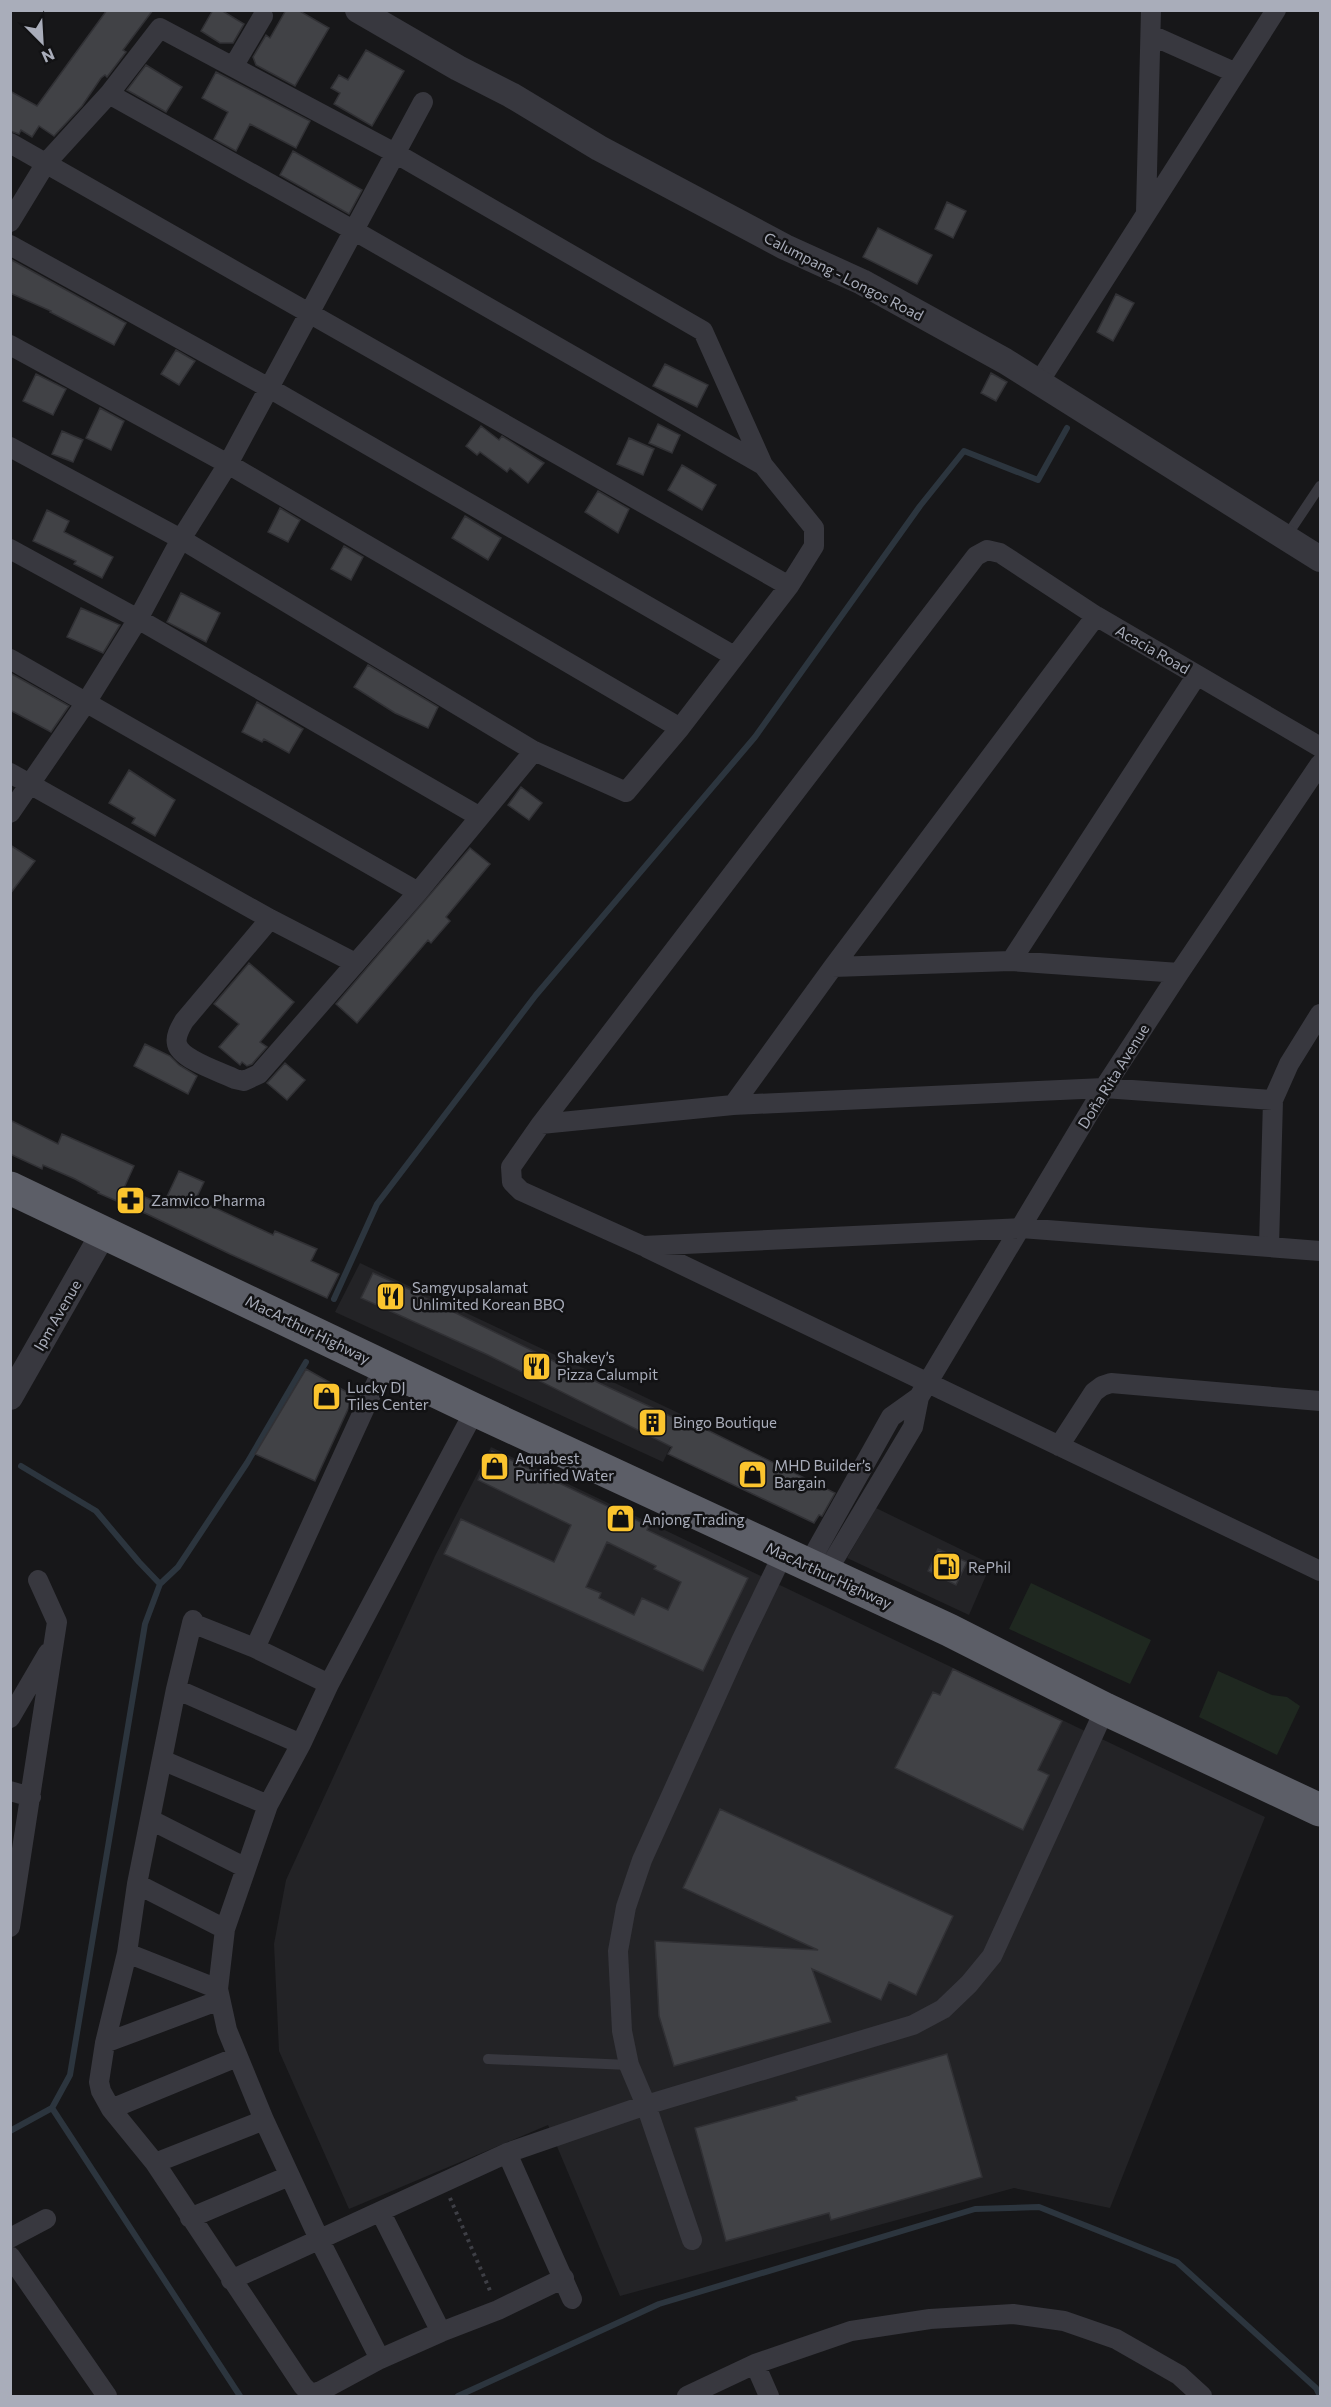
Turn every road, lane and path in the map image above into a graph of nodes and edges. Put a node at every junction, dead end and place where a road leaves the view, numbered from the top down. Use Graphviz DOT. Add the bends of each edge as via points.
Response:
graph roads {
  1 [pos="358,10"];
  2 [pos="1151,10"];
  3 [pos="1276,10"];
  4 [pos="263,16"];
  5 [pos="1151,35"];
  6 [pos="233,67"];
  7 [pos="1236,73"];
  8 [pos="109,94"];
  9 [pos="423,102"];
  10 [pos="10,143"];
  11 [pos="395,153"];
  12 [pos="46,163"];
  13 [pos="1146,212"];
  14 [pos="10,222"];
  15 [pos="354,230"];
  16 [pos="10,245"];
  17 [pos="311,313"];
  18 [pos="10,345"];
  19 [pos="1039,382"];
  20 [pos="269,388"];
  21 [pos="10,447"];
  22 [pos="228,464"];
  23 [pos="763,465"];
  24 [pos="1320,486"];
  25 [pos="1286,537"];
  26 [pos="181,539"];
  27 [pos="10,549"];
  28 [pos="1320,559"];
  29 [pos="789,585"];
  30 [pos="1096,616"];
  31 [pos="138,619"];
  32 [pos="734,656"];
  33 [pos="10,659"];
  34 [pos="1197,675"];
  35 [pos="87,701"];
  36 [pos="680,728"];
  37 [pos="1320,747"];
  38 [pos="534,752"];
  39 [pos="1320,764"];
  40 [pos="10,773"];
  41 [pos="30,784"];
  42 [pos="10,813"];
  43 [pos="480,817"];
  44 [pos="418,892"];
  45 [pos="270,919"];
  46 [pos="1011,961"];
  47 [pos="355,963"];
  48 [pos="833,967"];
  49 [pos="1179,973"];
  50 [pos="1320,1014"];
  51 [pos="1104,1088"];
  52 [pos="1274,1100"];
  53 [pos="733,1105"];
  54 [pos="540,1124"];
  55 [pos="10,1188"];
  56 [pos="1022,1228"];
  57 [pos="104,1232"];
  58 [pos="643,1246"];
  59 [pos="1269,1246"];
  60 [pos="1320,1251"];
  61 [pos="384,1366"];
  62 [pos="922,1390"];
  63 [pos="10,1397"];
  64 [pos="1320,1401"];
  65 [pos="475,1410"];
  66 [pos="1059,1446"];
  67 [pos="806,1564"];
  68 [pos="1320,1571"];
  69 [pos="38,1580"];
  70 [pos="54,1643"];
  71 [pos="255,1648"];
  72 [pos="329,1684"];
  73 [pos="176,1689"];
  74 [pos="1105,1709"];
  75 [pos="10,1718"];
  76 [pos="301,1744"];
  77 [pos="162,1760"];
  78 [pos="10,1791"];
  79 [pos="31,1797"];
  80 [pos="268,1805"];
  81 [pos="1320,1810"];
  82 [pos="151,1820"];
  83 [pos="246,1868"];
  84 [pos="136,1884"];
  85 [pos="10,1927"];
  86 [pos="225,1929"];
  87 [pos="127,1953"];
  88 [pos="219,1995"];
  89 [pos="105,2043"];
  90 [pos="237,2057"];
  91 [pos="488,2059"];
  92 [pos="629,2065"];
  93 [pos="646,2105"];
  94 [pos="111,2109"];
  95 [pos="264,2120"];
  96 [pos="507,2153"];
  97 [pos="155,2163"];
  98 [pos="289,2176"];
  99 [pos="443,2181"];
  100 [pos="381,2213"];
  101 [pos="190,2218"];
  102 [pos="46,2219"];
  103 [pos="10,2238"];
  104 [pos="692,2240"];
  105 [pos="320,2241"];
  106 [pos="10,2256"];
  107 [pos="564,2278"];
  108 [pos="231,2280"];
  109 [pos="572,2299"];
  110 [pos="498,2310"];
  111 [pos="441,2332"];
  112 [pos="380,2359"];
  113 [pos="755,2364"];
  114 [pos="107,2397"];
  115 [pos="687,2397"];
  116 [pos="769,2397"];
  117 [pos="1202,2397"];
  1 -- 19 [label="street, Calumpang - Longos Road" via="599,148 785,247 862,282"];
  2 -- 5 [label="street"];
  3 -- 7 [label="street"];
  4 -- 6 [label="street"];
  5 -- 7 [label="street"];
  5 -- 13 [label="street"];
  6 -- 8 [label="street" via="160,28"];
  6 -- 11 [label="street"];
  7 -- 13 [label="street"];
  8 -- 12 [label="street"];
  8 -- 15 [label="street"];
  9 -- 11 [label="street"];
  10 -- 12 [label="street"];
  11 -- 15 [label="street"];
  11 -- 23 [label="street" via="703,330"];
  12 -- 14 [label="street"];
  12 -- 17 [label="street"];
  13 -- 19 [label="street"];
  15 -- 17 [label="street"];
  15 -- 23 [label="street"];
  16 -- 20 [label="street"];
  17 -- 20 [label="street"];
  17 -- 29 [label="street"];
  18 -- 22 [label="street"];
  19 -- 25 [label="street, Calumpang - Longos Road"];
  20 -- 22 [label="street"];
  20 -- 32 [label="street"];
  21 -- 26 [label="street"];
  22 -- 26 [label="street"];
  22 -- 36 [label="street"];
  23 -- 29 [label="street" via="814,528 814,546"];
  24 -- 25 [label="lane"];
  25 -- 28 [label="street, Calumpang - Longos Road"];
  26 -- 31 [label="street"];
  26 -- 38 [label="street"];
  27 -- 31 [label="street"];
  29 -- 32 [label="street"];
  30 -- 34 [label="street, Acacia Road"];
  30 -- 48 [label="street"];
  30 -- 54 [label="street, Acacia Road" via="1000,553 987,550 976,556"];
  31 -- 35 [label="street"];
  31 -- 43 [label="street"];
  32 -- 36 [label="street"];
  33 -- 35 [label="street"];
  34 -- 37 [label="street, Acacia Road"];
  34 -- 46 [label="street"];
  35 -- 41 [label="street"];
  35 -- 44 [label="street"];
  36 -- 38 [label="street" via="626,792"];
  38 -- 43 [label="street"];
  39 -- 49 [label="street, Doña Rita Avenue"];
  40 -- 41 [label="street"];
  41 -- 42 [label="street"];
  41 -- 45 [label="street"];
  43 -- 44 [label="street"];
  44 -- 47 [label="street"];
  45 -- 47 [label="street"];
  45 -- 47 [label="street" via="184,1021 177,1043 182,1053 235,1079 252,1079"];
  46 -- 48 [label="street"];
  46 -- 49 [label="street"];
  48 -- 53 [label="street"];
  49 -- 51 [label="street, Doña Rita Avenue"];
  50 -- 52 [label="street" via="1289,1064"];
  51 -- 52 [label="street"];
  51 -- 53 [label="street"];
  51 -- 56 [label="street, Doña Rita Avenue"];
  52 -- 59 [label="street"];
  53 -- 54 [label="street"];
  54 -- 58 [label="street" via="511,1167 512,1182 521,1191"];
  55 -- 57 [label="highway, MacArthur Highway"];
  56 -- 58 [label="street"];
  56 -- 59 [label="street"];
  56 -- 62 [label="street, Doña Rita Avenue"];
  57 -- 61 [label="highway, MacArthur Highway"];
  57 -- 63 [label="street, Ipm Avenue"];
  58 -- 62 [label="street"];
  59 -- 60 [label="street"];
  61 -- 65 [label="highway, MacArthur Highway"];
  61 -- 71 [label="street"];
  62 -- 66 [label="street"];
  62 -- 67 [label="street, Doña Rita Avenue" via="891,1417"];
  64 -- 66 [label="street" via="1111,1383 1094,1392"];
  65 -- 67 [label="highway, MacArthur Highway"];
  65 -- 72 [label="street"];
  66 -- 68 [label="street"];
  67 -- 74 [label="highway, MacArthur Highway" via="949,1630"];
  67 -- 92 [label="street, Doña Rita Avenue" via="741,1641 646,1850 626,1907 618,1951 622,2031"];
  69 -- 70 [label="street" via="57,1622"];
  70 -- 75 [label="street"];
  70 -- 79 [label="street"];
  71 -- 72 [label="street"];
  71 -- 73 [label="street" via="193,1622"];
  72 -- 76 [label="street"];
  73 -- 76 [label="street"];
  73 -- 77 [label="street"];
  74 -- 81 [label="highway, MacArthur Highway"];
  74 -- 93 [label="street" via="992,1956 943,2009 913,2025"];
  76 -- 80 [label="street"];
  77 -- 80 [label="street"];
  77 -- 82 [label="street"];
  78 -- 79 [label="street"];
  79 -- 85 [label="street"];
  80 -- 83 [label="street"];
  82 -- 83 [label="street"];
  82 -- 84 [label="street"];
  83 -- 86 [label="street"];
  84 -- 86 [label="street"];
  84 -- 87 [label="street"];
  86 -- 88 [label="street"];
  87 -- 88 [label="street"];
  87 -- 89 [label="street"];
  88 -- 89 [label="street"];
  88 -- 90 [label="street"];
  89 -- 94 [label="street" via="99,2082"];
  90 -- 94 [label="street"];
  90 -- 95 [label="street"];
  91 -- 92 [label="lane"];
  92 -- 93 [label="street, Doña Rita Avenue"];
  93 -- 96 [label="street"];
  93 -- 104 [label="street, Doña Rita Avenue"];
  94 -- 97 [label="street"];
  95 -- 97 [label="street"];
  95 -- 98 [label="street"];
  96 -- 99 [label="street"];
  96 -- 107 [label="street"];
  97 -- 101 [label="street"];
  98 -- 101 [label="street"];
  98 -- 105 [label="street"];
  99 -- 100 [label="street"];
  99 -- 110 [label="path"];
  100 -- 105 [label="street"];
  100 -- 111 [label="street"];
  101 -- 108 [label="street"];
  102 -- 103 [label="street"];
  105 -- 108 [label="street"];
  105 -- 112 [label="street"];
  106 -- 114 [label="street"];
  107 -- 109 [label="street"];
  107 -- 110 [label="street"];
  108 -- 112 [label="street" via="309,2392 317,2393"];
  110 -- 111 [label="street"];
  111 -- 112 [label="street"];
  113 -- 115 [label="street"];
  113 -- 116 [label="street"];
  113 -- 117 [label="street" via="851,2331 930,2319 1013,2314 1064,2321 1116,2339 1179,2375"];
}
